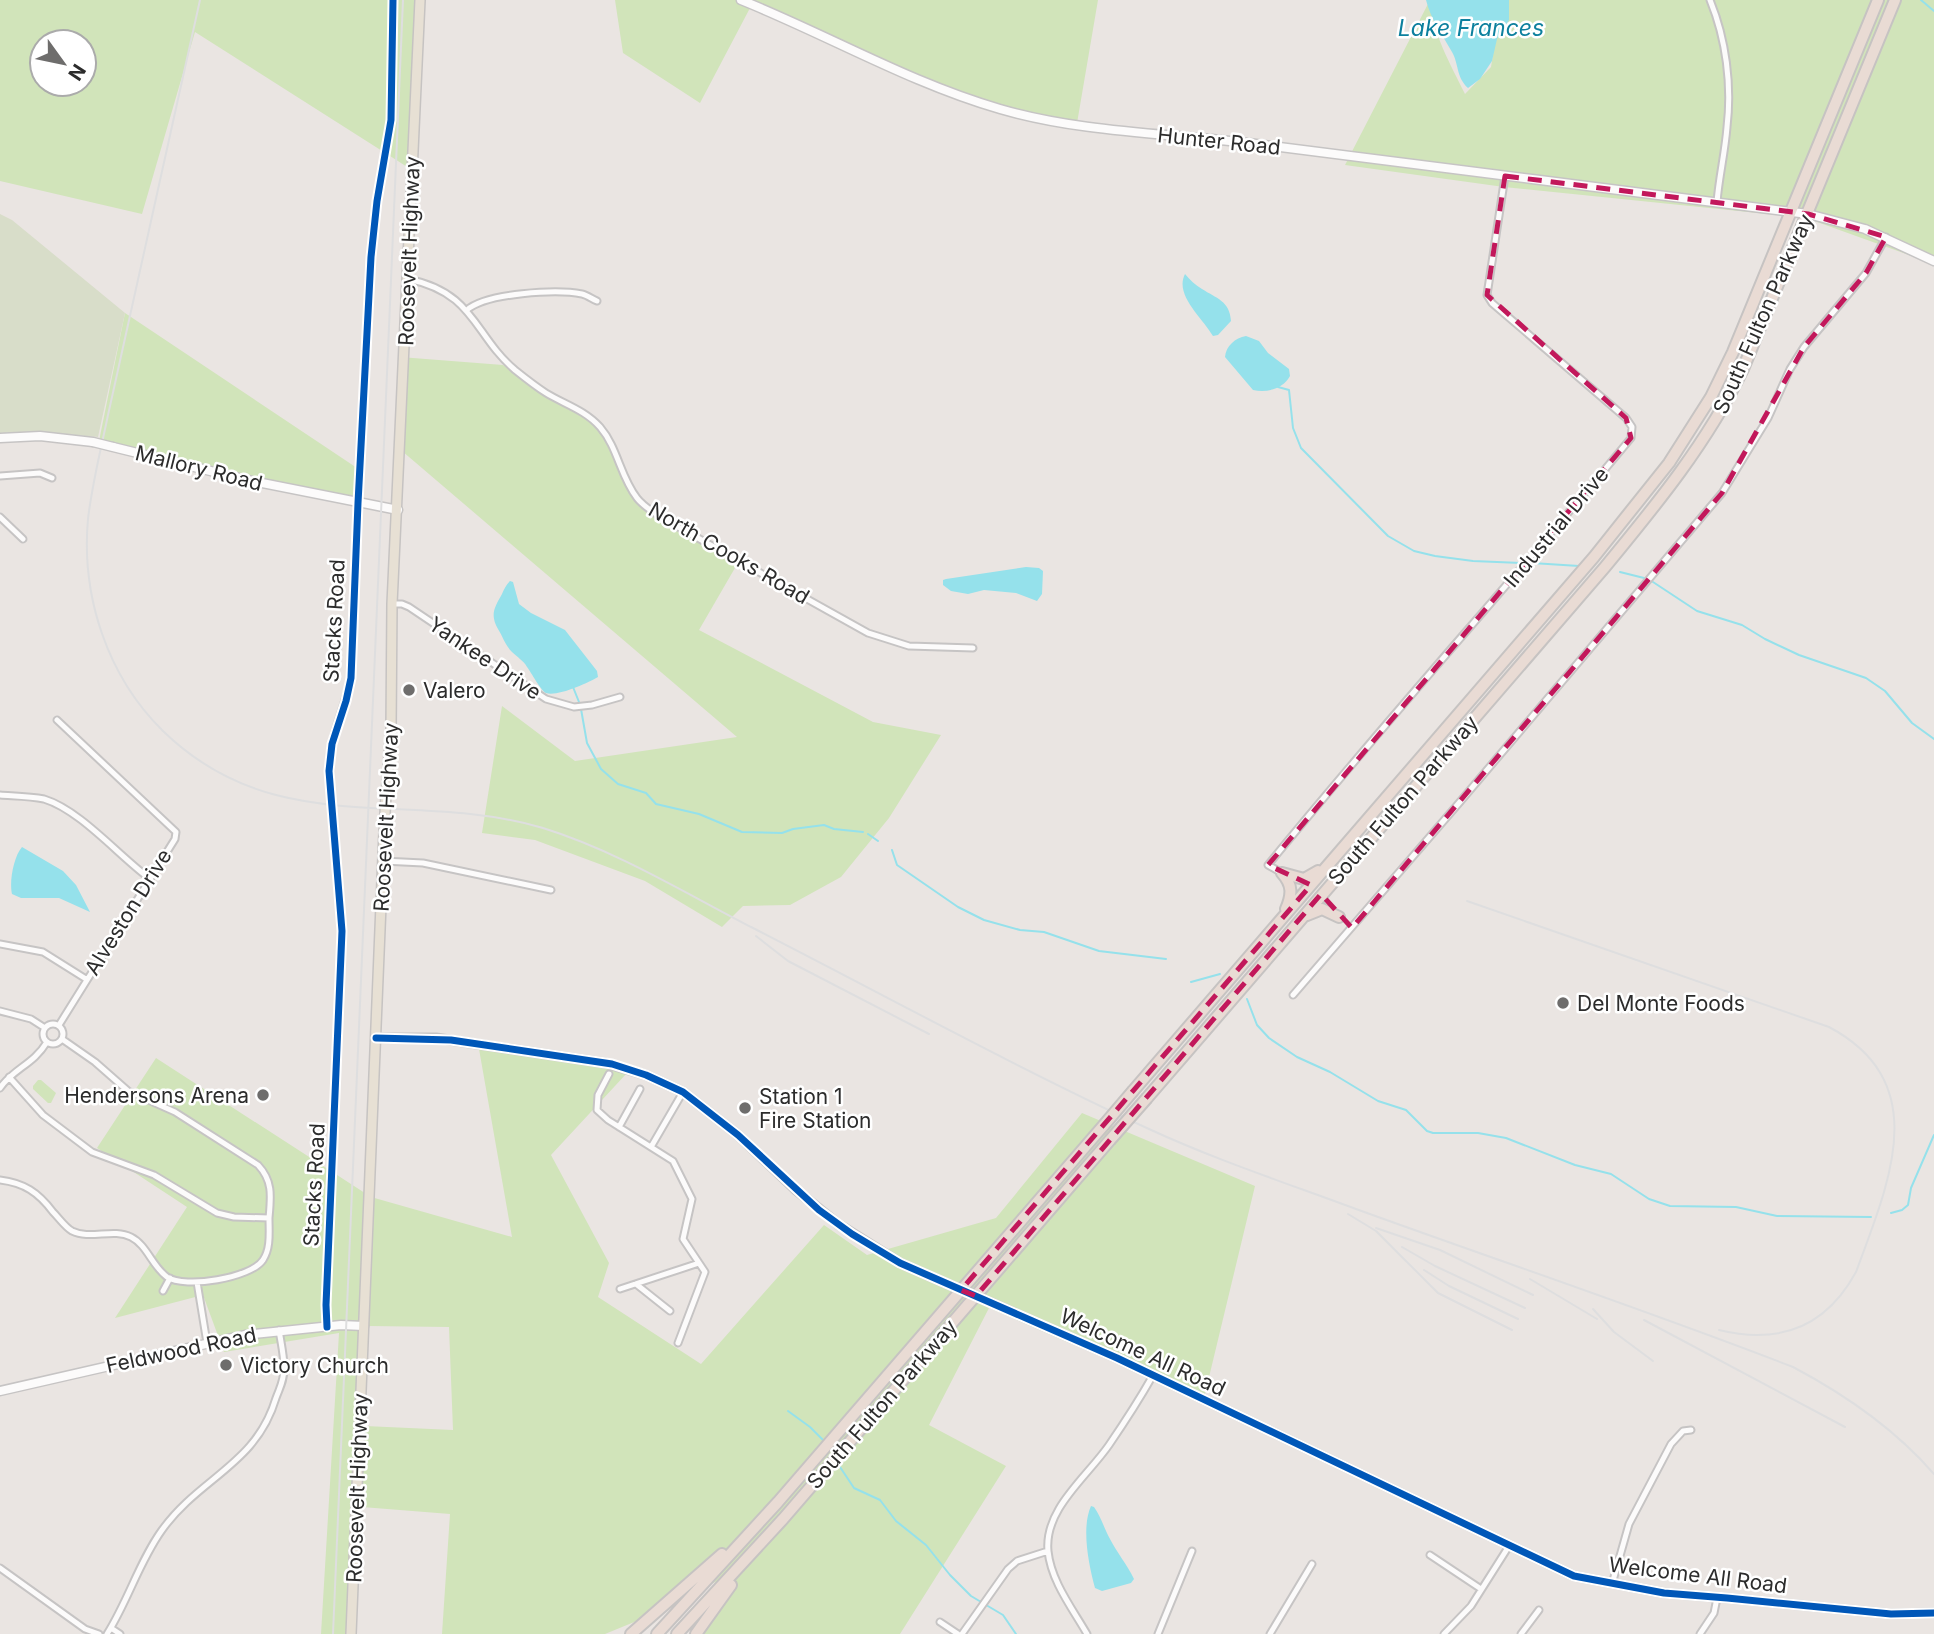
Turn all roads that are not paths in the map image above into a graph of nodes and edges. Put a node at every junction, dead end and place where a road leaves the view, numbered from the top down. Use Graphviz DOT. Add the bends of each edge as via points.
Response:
graph roads {
  1 [pos="393,0"];
  2 [pos="420,0"];
  3 [pos="741,0"];
  4 [pos="1710,0"];
  5 [pos="1878,0"];
  6 [pos="1895,0"];
  7 [pos="1505,176"];
  8 [pos="1717,202"];
  9 [pos="1792,212"];
  10 [pos="1808,214"];
  11 [pos="1886,237"];
  12 [pos="1934,261"];
  13 [pos="408,279"];
  14 [pos="597,301"];
  15 [pos="467,310"];
  16 [pos="0,438"];
  17 [pos="0,476"];
  18 [pos="52,478"];
  19 [pos="358,503"];
  20 [pos="398,510"];
  21 [pos="0,517"];
  22 [pos="23,539"];
  23 [pos="392,604"];
  24 [pos="973,648"];
  25 [pos="620,696"];
  26 [pos="57,720"];
  27 [pos="0,795"];
  28 [pos="1338,855"];
  29 [pos="383,860"];
  30 [pos="1282,873"];
  31 [pos="149,878"];
  32 [pos="1332,882"];
  33 [pos="551,890"];
  34 [pos="1339,917"];
  35 [pos="1302,918"];
  36 [pos="1278,923"];
  37 [pos="1352,928"];
  38 [pos="0,944"];
  39 [pos="86,979"];
  40 [pos="1293,995"];
  41 [pos="0,1011"];
  42 [pos="59,1025"];
  43 [pos="44,1028"];
  44 [pos="376,1038"];
  45 [pos="62,1040"];
  46 [pos="47,1042"];
  47 [pos="609,1074"];
  48 [pos="9,1077"];
  49 [pos="0,1088"];
  50 [pos="640,1089"];
  51 [pos="683,1092"];
  52 [pos="619,1127"];
  53 [pos="651,1147"];
  54 [pos="0,1180"];
  55 [pos="269,1218"];
  56 [pos="699,1263"];
  57 [pos="170,1278"];
  58 [pos="197,1282"];
  59 [pos="636,1284"];
  60 [pos="620,1289"];
  61 [pos="163,1291"];
  62 [pos="670,1311"];
  63 [pos="327,1326"];
  64 [pos="365,1326"];
  65 [pos="279,1330"];
  66 [pos="207,1343"];
  67 [pos="678,1343"];
  68 [pos="1152,1377"];
  69 [pos="0,1391"];
  70 [pos="1691,1430"];
  71 [pos="778,1502"];
  72 [pos="783,1519"];
  73 [pos="1509,1546"];
  74 [pos="1048,1551"];
  75 [pos="1192,1551"];
  76 [pos="1430,1555"];
  77 [pos="1312,1564"];
  78 [pos="0,1567"];
  79 [pos="1612,1584"];
  80 [pos="1481,1589"];
  81 [pos="1717,1598"];
  82 [pos="1539,1610"];
  83 [pos="1934,1613"];
  84 [pos="940,1622"];
  85 [pos="109,1631"];
  86 [pos="99,1634"];
  87 [pos="120,1634"];
  88 [pos="351,1634"];
  89 [pos="631,1634"];
  90 [pos="657,1634"];
  91 [pos="677,1634"];
  92 [pos="696,1634"];
  93 [pos="960,1634"];
  94 [pos="1087,1634"];
  95 [pos="1158,1634"];
  96 [pos="1270,1634"];
  97 [pos="1444,1634"];
  98 [pos="1521,1634"];
  99 [pos="1700,1634"];
  1 -- 19 [label="street, Stacks Road" via="391,120 371,257"];
  2 -- 13 [label="main road, Roosevelt Highway"];
  3 -- 7 [label="street, Hunter Road" via="921,80 1039,119"];
  4 -- 8 [label="street" via="1720,27 1729,84"];
  5 -- 9 [label="highway, South Fulton Parkway"];
  6 -- 10 [label="highway, South Fulton Parkway"];
  7 -- 8 [label="street, Hunter Road"];
  7 -- 30 [label="street, Industrial Drive" via="1487,295 1626,418 1632,427 1631,438 1268,865"];
  8 -- 9 [label="street, Hunter Road"];
  9 -- 10 [label="street, Hunter Road"];
  9 -- 28 [label="highway, South Fulton Parkway" via="1711,397 1669,463"];
  10 -- 11 [label="street, Hunter Road"];
  10 -- 32 [label="highway, South Fulton Parkway" via="1738,378 1693,457 1605,567"];
  11 -- 12 [label="street, Hunter Road"];
  11 -- 37 [label="street" via="1866,273 1804,347 1763,428 1722,493"];
  13 -- 15 [label="street, North Cooks Road" via="438,288"];
  13 -- 20 [label="main road, Roosevelt Highway"];
  14 -- 15 [label="street" via="583,294 528,293 477,303"];
  15 -- 24 [label="street, North Cooks Road" via="514,369 600,427 635,496 651,511 868,633 909,646"];
  16 -- 19 [label="street, Mallory Road, bridge" via="40,436 93,442"];
  17 -- 18 [label="street" via="40,473"];
  19 -- 20 [label="street, Mallory Road"];
  19 -- 63 [label="street, Stacks Road, bridge" via="351,678 329,771 342,931"];
  20 -- 23 [label="main road, Roosevelt Highway"];
  21 -- 22 [label="street"];
  23 -- 25 [label="street, Yankee Drive" via="409,607 546,699 574,707"];
  23 -- 29 [label="main road, Roosevelt Highway, bridge"];
  26 -- 31 [label="street, Alveston Drive" via="175,829 175,839"];
  27 -- 31 [label="street" via="44,800 79,818"];
  28 -- 30 [label="highway" via="1308,878"];
  28 -- 36 [label="highway, South Fulton Parkway"];
  29 -- 33 [label="street" via="423,863"];
  29 -- 44 [label="main road, Roosevelt Highway"];
  30 -- 36 [label="highway" via="1291,895"];
  31 -- 39 [label="street, Alveston Drive"];
  32 -- 34 [label="highway" via="1328,900"];
  32 -- 35 [label="highway, South Fulton Parkway"];
  34 -- 35 [label="highway" via="1319,909"];
  34 -- 37 [label="street"];
  35 -- 72 [label="highway, South Fulton Parkway, bridge"];
  36 -- 71 [label="highway, South Fulton Parkway, bridge"];
  37 -- 40 [label="street"];
  38 -- 39 [label="street" via="43,952"];
  39 -- 42 [label="street, Alveston Drive"];
  41 -- 43 [label="street" via="31,1019"];
  42 -- 43 [label="street" via="51,1023"];
  42 -- 45 [label="street"];
  43 -- 46 [label="street"];
  44 -- 51 [label="street, Welcome All Road" via="451,1040 595,1061"];
  44 -- 64 [label="main road, Roosevelt Highway"];
  45 -- 46 [label="street"];
  45 -- 55 [label="street" via="128,1091 175,1112 258,1165 271,1188"];
  46 -- 48 [label="street" via="34,1060"];
  47 -- 52 [label="street" via="598,1095 597,1110"];
  48 -- 49 [label="street"];
  48 -- 55 [label="street" via="43,1115 92,1152 154,1175 217,1213"];
  50 -- 52 [label="street"];
  51 -- 53 [label="street"];
  51 -- 68 [label="street, Welcome All Road, bridge" via="730,1128 819,1210 900,1262"];
  52 -- 53 [label="street"];
  53 -- 56 [label="street" via="673,1161 692,1199 683,1239"];
  54 -- 57 [label="street" via="16,1182 38,1194 74,1231 120,1233 132,1238"];
  55 -- 58 [label="street" via="268,1246 258,1266 243,1274"];
  56 -- 59 [label="street"];
  56 -- 67 [label="street" via="705,1272"];
  57 -- 58 [label="street"];
  57 -- 61 [label="street"];
  58 -- 66 [label="street"];
  59 -- 60 [label="street"];
  59 -- 62 [label="street"];
  63 -- 64 [label="street, Feldwood Road"];
  63 -- 65 [label="street, Feldwood Road"];
  64 -- 88 [label="main road, Roosevelt Highway"];
  65 -- 66 [label="street, Feldwood Road"];
  65 -- 85 [label="street" via="283,1377 274,1410 251,1446 192,1496 162,1530"];
  66 -- 69 [label="street, Feldwood Road"];
  68 -- 73 [label="street, Welcome All Road"];
  68 -- 74 [label="street" via="1109,1444 1063,1502 1051,1527"];
  70 -- 79 [label="street" via="1683,1431 1671,1444 1635,1513"];
  71 -- 89 [label="highway"];
  71 -- 90 [label="highway"];
  72 -- 91 [label="highway"];
  72 -- 92 [label="highway"];
  73 -- 79 [label="street, Welcome All Road" via="1574,1576"];
  73 -- 80 [label="street"];
  74 -- 93 [label="street" via="1008,1569"];
  74 -- 94 [label="street" via="1056,1580"];
  75 -- 95 [label="street"];
  76 -- 80 [label="street"];
  77 -- 96 [label="street"];
  78 -- 86 [label="street" via="85,1629"];
  79 -- 81 [label="street, Welcome All Road"];
  80 -- 97 [label="street"];
  81 -- 83 [label="street, Welcome All Road" via="1891,1614"];
  81 -- 99 [label="street" via="1714,1613"];
  82 -- 98 [label="street"];
  84 -- 93 [label="street"];
  85 -- 87 [label="street"];
}
